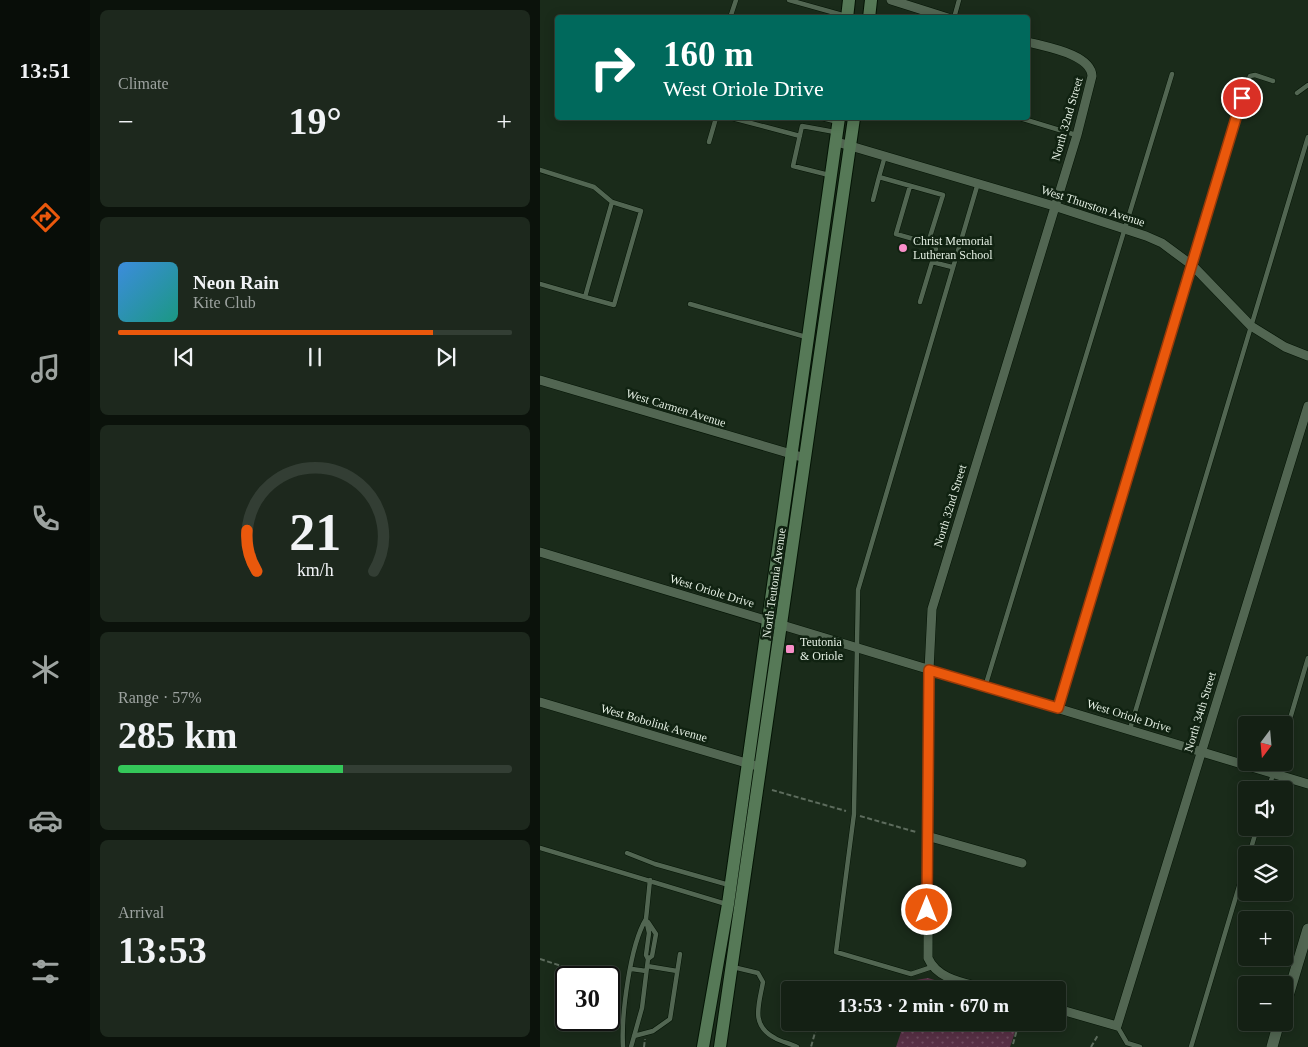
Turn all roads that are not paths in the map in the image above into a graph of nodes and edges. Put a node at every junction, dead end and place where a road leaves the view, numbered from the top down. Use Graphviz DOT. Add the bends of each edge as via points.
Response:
graph roads {
  1 [pos="736,0"];
  2 [pos="789,0"];
  3 [pos="849,0"];
  4 [pos="871,0"];
  5 [pos="891,0"];
  6 [pos="959,0"];
  7 [pos="731,15"];
  8 [pos="840,15"];
  9 [pos="847,15"];
  10 [pos="869,15"];
  11 [pos="941,15"];
  12 [pos="949,15"];
  13 [pos="1030,43"];
  14 [pos="1172,74"];
  15 [pos="1273,81"];
  16 [pos="1308,85"];
  17 [pos="1297,93"];
  18 [pos="1242,98"];
  19 [pos="715,120"];
  20 [pos="740,120"];
  21 [pos="825,120"];
  22 [pos="854,120"];
  23 [pos="1027,120"];
  24 [pos="838,129"];
  25 [pos="1077,135"];
  26 [pos="800,136"];
  27 [pos="1308,137"];
  28 [pos="709,142"];
  29 [pos="850,146"];
  30 [pos="885,156"];
  31 [pos="540,170"];
  32 [pos="832,176"];
  33 [pos="880,177"];
  34 [pos="978,183"];
  35 [pos="910,186"];
  36 [pos="873,200"];
  37 [pos="612,202"];
  38 [pos="1054,206"];
  39 [pos="1126,228"];
  40 [pos="928,244"];
  41 [pos="932,262"];
  42 [pos="1193,266"];
  43 [pos="952,268"];
  44 [pos="540,284"];
  45 [pos="585,297"];
  46 [pos="920,302"];
  47 [pos="690,304"];
  48 [pos="1251,326"];
  49 [pos="809,338"];
  50 [pos="1308,356"];
  51 [pos="540,380"];
  52 [pos="1308,406"];
  53 [pos="799,457"];
  54 [pos="540,552"];
  55 [pos="775,622"];
  56 [pos="858,647"];
  57 [pos="1308,658"];
  58 [pos="929,670"];
  59 [pos="986,686"];
  60 [pos="540,702"];
  61 [pos="1058,708"];
  62 [pos="1291,716"];
  63 [pos="1130,730"];
  64 [pos="1200,751"];
  65 [pos="747,763"];
  66 [pos="761,767"];
  67 [pos="1273,773"];
  68 [pos="1271,781"];
  69 [pos="1308,784"];
  70 [pos="927,836"];
  71 [pos="540,848"];
  72 [pos="627,853"];
  73 [pos="1022,863"];
  74 [pos="650,880"];
  75 [pos="730,885"];
  76 [pos="1238,890"];
  77 [pos="728,904"];
  78 [pos="646,919"];
  79 [pos="1308,929"];
  80 [pos="680,954"];
  81 [pos="647,966"];
  82 [pos="732,966"];
  83 [pos="932,967"];
  84 [pos="632,969"];
  85 [pos="678,971"];
  86 [pos="646,972"];
  87 [pos="1293,978"];
  88 [pos="958,981"];
  89 [pos="1066,1011"];
  90 [pos="1117,1026"];
  91 [pos="1277,1031"];
  92 [pos="634,1036"];
  93 [pos="622,1047"];
  94 [pos="632,1047"];
  95 [pos="703,1047"];
  96 [pos="720,1047"];
  97 [pos="797,1047"];
  98 [pos="1140,1047"];
  99 [pos="1191,1047"];
  100 [pos="1272,1047"];
  1 -- 7 [label="lane"];
  2 -- 8 [label="lane"];
  3 -- 9 [label="main road"];
  4 -- 10 [label="main road"];
  5 -- 11 [label="street"];
  6 -- 12 [label="lane"];
  13 -- 25 [label="street, North 32nd Street" via="1076,56 1090,66 1092,76"];
  14 -- 39 [label="lane"];
  15 -- 18 [label="lane" via="1250,76"];
  16 -- 17 [label="lane"];
  18 -- 42 [label="street"];
  19 -- 28 [label="lane"];
  20 -- 26 [label="lane"];
  21 -- 24 [label="lane"];
  22 -- 29 [label="main road, North Teutonia Avenue"];
  23 -- 25 [label="lane"];
  24 -- 26 [label="lane" via="802,126"];
  24 -- 29 [label="street, West Thurston Avenue"];
  24 -- 32 [label="main road, North Teutonia Avenue"];
  25 -- 38 [label="street, North 32nd Street"];
  26 -- 32 [label="lane" via="793,166"];
  27 -- 48 [label="lane"];
  29 -- 30 [label="street, West Thurston Avenue"];
  29 -- 53 [label="main road, North Teutonia Avenue"];
  30 -- 33 [label="lane"];
  30 -- 34 [label="street, West Thurston Avenue"];
  31 -- 37 [label="lane" via="594,187"];
  32 -- 49 [label="main road, North Teutonia Avenue"];
  33 -- 35 [label="lane"];
  33 -- 36 [label="lane"];
  34 -- 38 [label="street, West Thurston Avenue"];
  34 -- 43 [label="lane"];
  35 -- 40 [label="lane" via="896,234"];
  35 -- 40 [label="lane" via="943,195"];
  37 -- 45 [label="lane"];
  37 -- 45 [label="lane" via="641,211 614,305"];
  38 -- 39 [label="street, West Thurston Avenue"];
  38 -- 58 [label="street, North 32nd Street" via="932,609"];
  39 -- 42 [label="street, West Thurston Avenue" via="1162,243"];
  39 -- 59 [label="lane"];
  40 -- 41 [label="lane" via="936,249"];
  41 -- 43 [label="lane"];
  41 -- 46 [label="lane"];
  42 -- 48 [label="street, West Thurston Avenue"];
  42 -- 61 [label="street"];
  43 -- 56 [label="lane" via="858,590"];
  44 -- 45 [label="lane"];
  47 -- 49 [label="lane"];
  48 -- 50 [label="street, West Thurston Avenue" via="1285,347"];
  48 -- 63 [label="lane"];
  49 -- 53 [label="main road, North Teutonia Avenue"];
  51 -- 53 [label="street, West Carmen Avenue"];
  52 -- 64 [label="street, North 34th Street"];
  53 -- 55 [label="main road, North Teutonia Avenue"];
  54 -- 55 [label="street, West Oriole Drive"];
  55 -- 56 [label="street, West Oriole Drive"];
  55 -- 65 [label="main road, North Teutonia Avenue"];
  55 -- 66 [label="main road, North Teutonia Avenue"];
  56 -- 58 [label="street, West Oriole Drive"];
  56 -- 83 [label="lane" via="854,814 836,952 911,974"];
  57 -- 62 [label="lane"];
  58 -- 59 [label="street, West Oriole Drive"];
  58 -- 70 [label="street, North 32nd Street"];
  59 -- 61 [label="street, West Oriole Drive"];
  60 -- 65 [label="street, West Bobolink Avenue"];
  61 -- 63 [label="street, West Oriole Drive"];
  63 -- 64 [label="street, West Oriole Drive"];
  64 -- 67 [label="street, West Oriole Drive"];
  64 -- 90 [label="street, North 34th Street"];
  65 -- 66 [label="street, West Bobolink Avenue"];
  65 -- 75 [label="main road, North Teutonia Avenue"];
  66 -- 82 [label="main road, North Teutonia Avenue"];
  67 -- 68 [label="lane"];
  67 -- 69 [label="street, West Oriole Drive"];
  70 -- 73 [label="street"];
  70 -- 83 [label="street, North 32nd Street" via="926,947"];
  71 -- 74 [label="lane"];
  72 -- 75 [label="lane"];
  74 -- 77 [label="lane"];
  74 -- 78 [label="lane"];
  75 -- 77 [label="main road, North Teutonia Avenue"];
  76 -- 99 [label="lane"];
  77 -- 95 [label="main road, North Teutonia Avenue"];
  78 -- 81 [label="lane" via="649,933"];
  78 -- 84 [label="lane" via="638,932"];
  79 -- 87 [label="street"];
  80 -- 85 [label="lane"];
  81 -- 85 [label="lane"];
  81 -- 86 [label="lane"];
  82 -- 96 [label="main road, North Teutonia Avenue"];
  82 -- 97 [label="lane" via="758,973 763,982 757,1019 763,1030 775,1039"];
  83 -- 88 [label="street"];
  84 -- 86 [label="lane"];
  84 -- 93 [label="lane"];
  85 -- 92 [label="lane" via="670,1019 653,1032"];
  86 -- 92 [label="lane" via="642,1008"];
  89 -- 90 [label="street"];
  90 -- 98 [label="lane" via="1126,1043"];
  91 -- 100 [label="street"];
  92 -- 94 [label="lane"];
}
